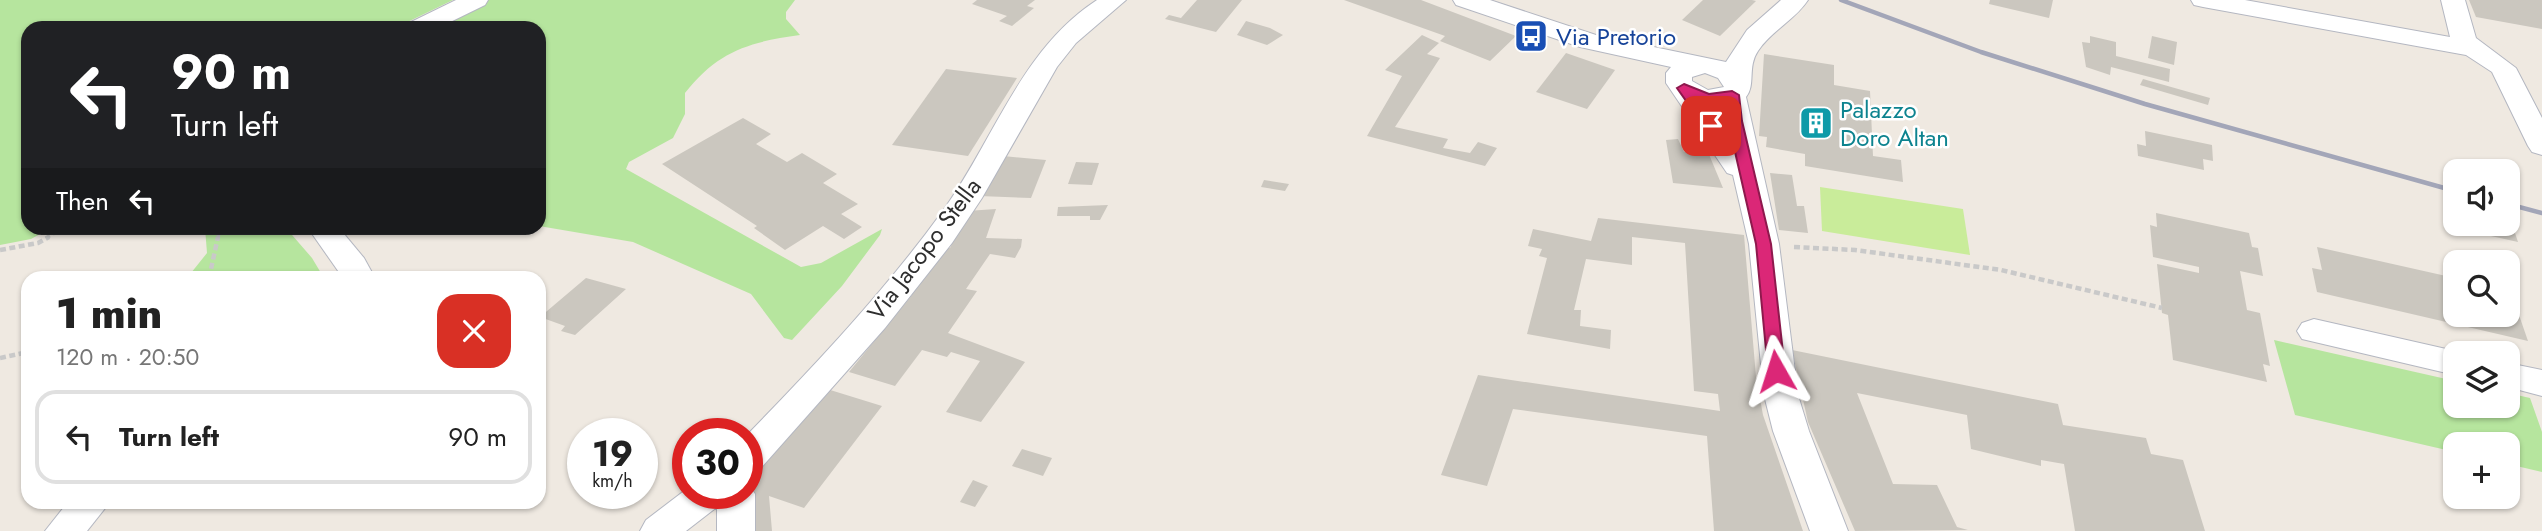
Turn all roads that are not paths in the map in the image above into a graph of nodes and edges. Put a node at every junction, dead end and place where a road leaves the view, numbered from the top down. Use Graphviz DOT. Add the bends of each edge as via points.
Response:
graph roads {
  1 [pos="476,0"];
  2 [pos="1114,0"];
  3 [pos="1465,0"];
  4 [pos="1549,0"];
  5 [pos="1796,0"];
  6 [pos="2203,0"];
  7 [pos="2454,0"];
  8 [pos="432,21"];
  9 [pos="1537,25"];
  10 [pos="2470,48"];
  11 [pos="1687,79"];
  12 [pos="1734,88"];
  13 [pos="2542,146"];
  14 [pos="1752,192"];
  15 [pos="329,235"];
  16 [pos="356,271"];
  17 [pos="2314,331"];
  18 [pos="2443,360"];
  19 [pos="2520,378"];
  20 [pos="2542,383"];
  21 [pos="763,442"];
  22 [pos="84,509"];
  23 [pos="688,509"];
  24 [pos="736,509"];
  25 [pos="64,531"];
  26 [pos="659,531"];
  27 [pos="736,531"];
  28 [pos="1829,531"];
  1 -- 8 [label="street"];
  2 -- 21 [label="street, Via Jacopo Stella" via="1056,52 1017,108 966,200 913,272"];
  3 -- 9 [label="street"];
  4 -- 9 [label="street"];
  5 -- 12 [label="street" via="1748,46 1737,65"];
  6 -- 10 [label="street"];
  7 -- 10 [label="street" via="2464,42"];
  9 -- 11 [label="street"];
  10 -- 13 [label="street" via="2503,68"];
  11 -- 12 [label="street" via="1707,98"];
  11 -- 14 [label="street"];
  12 -- 14 [label="street" via="1735,121"];
  14 -- 28 [label="street" via="1764,244 1781,395"];
  15 -- 16 [label="street"];
  17 -- 18 [label="street"];
  19 -- 20 [label="street"];
  22 -- 25 [label="street"];
  23 -- 26 [label="street"];
  24 -- 27 [label="street"];
}
